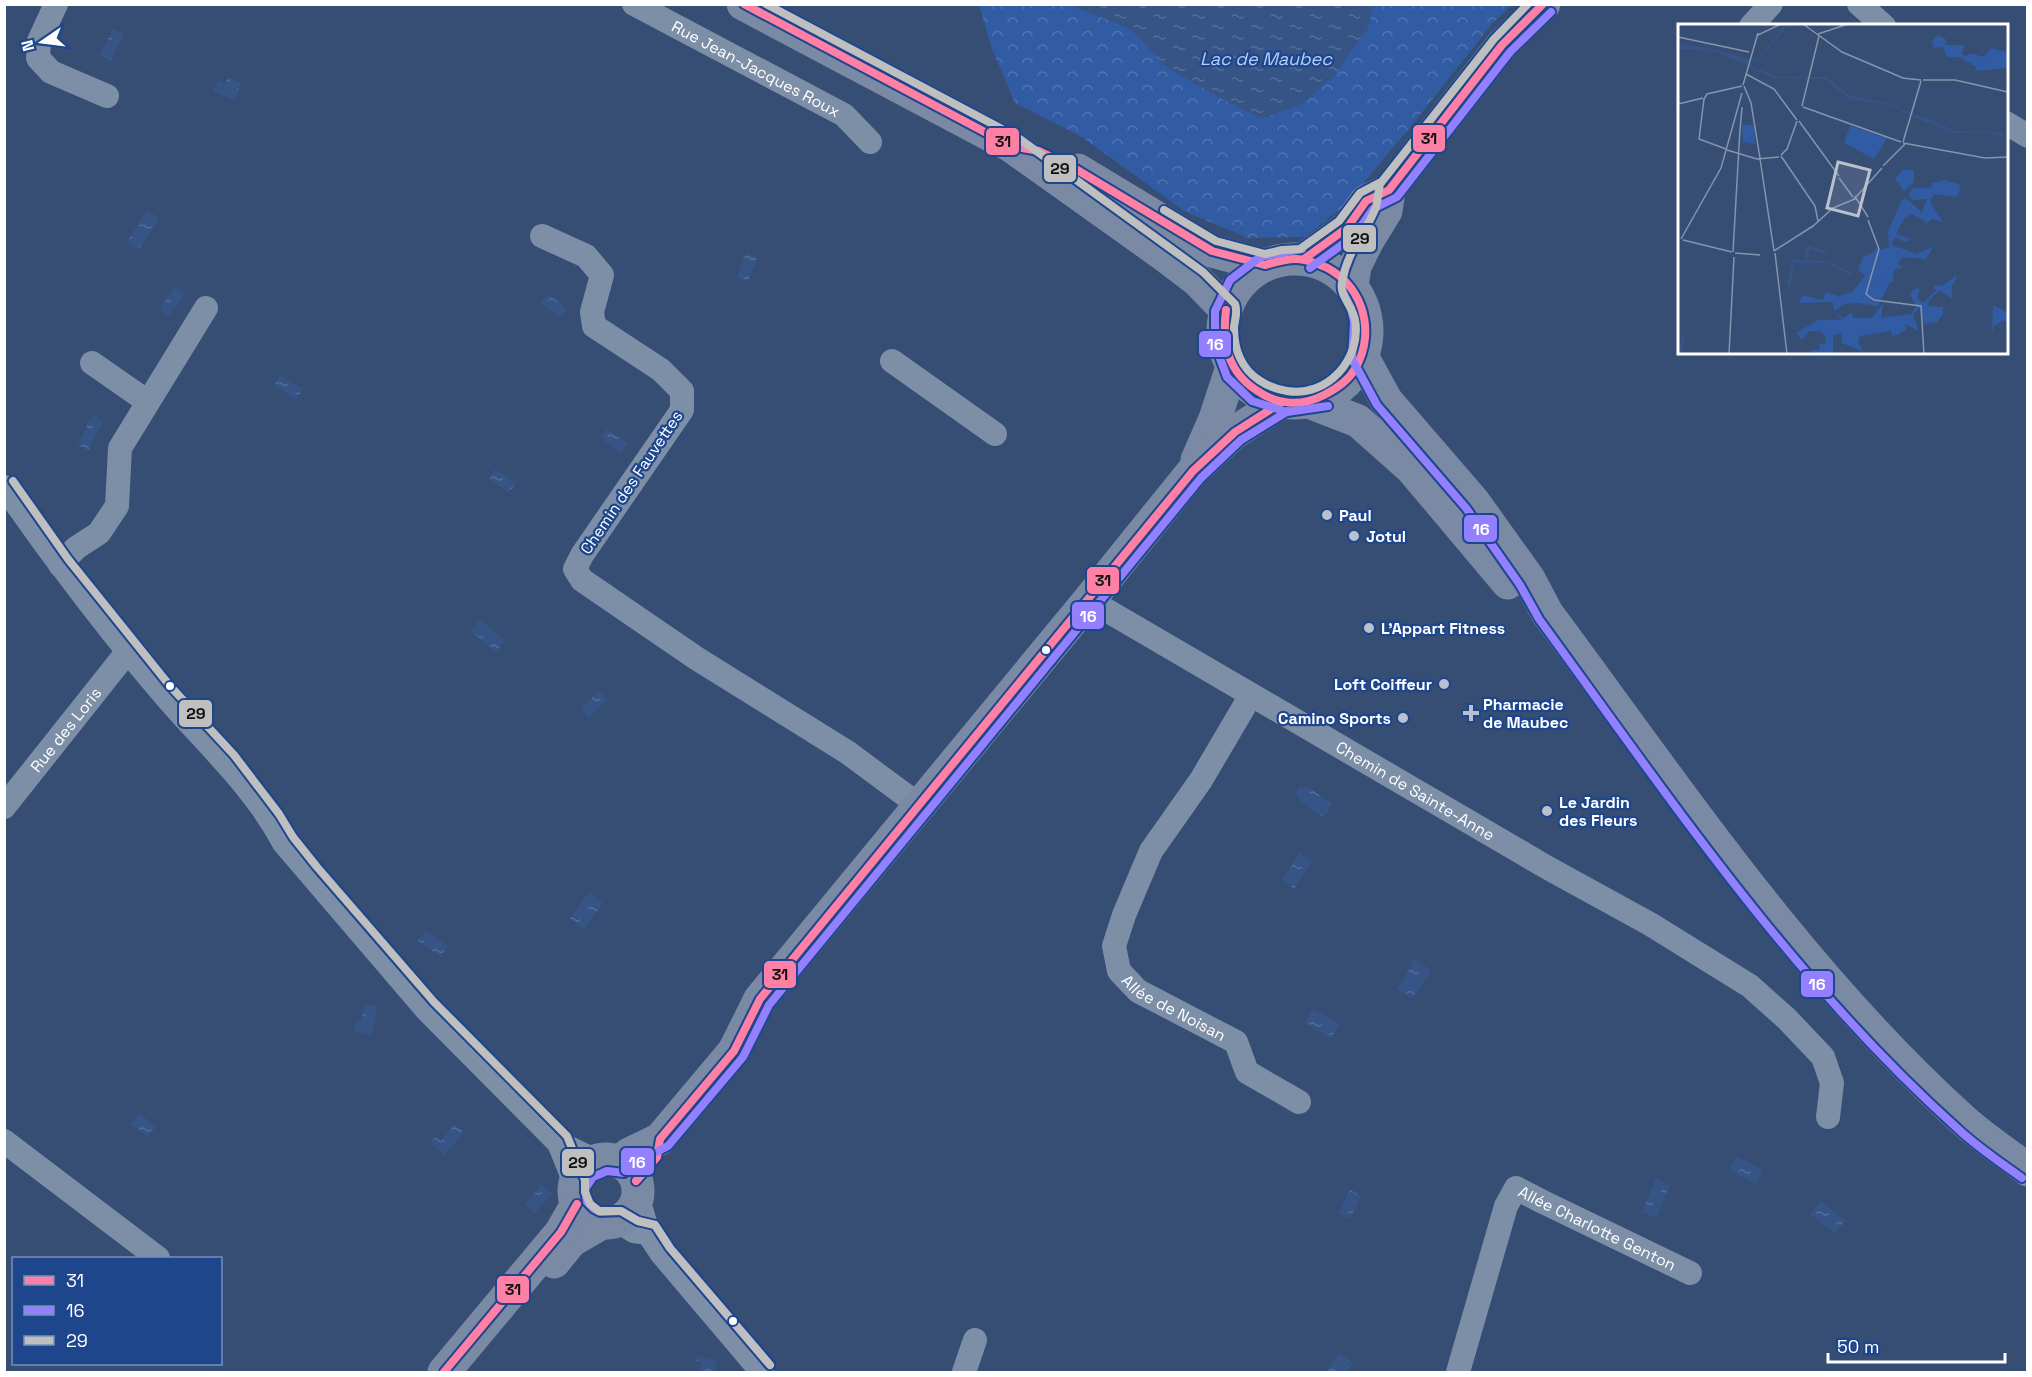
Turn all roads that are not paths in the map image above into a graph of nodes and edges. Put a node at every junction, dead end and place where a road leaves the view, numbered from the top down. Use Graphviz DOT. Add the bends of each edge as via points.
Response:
graph roads {
  1 [pos="56,4"];
  2 [pos="634,4"];
  3 [pos="743,4"];
  4 [pos="1544,4"];
  5 [pos="1771,4"];
  6 [pos="1859,4"];
  7 [pos="1753,24"];
  8 [pos="1882,24"];
  9 [pos="107,96"];
  10 [pos="2008,124"];
  11 [pos="2028,136"];
  12 [pos="870,142"];
  13 [pos="1011,146"];
  14 [pos="1389,190"];
  15 [pos="542,236"];
  16 [pos="1304,259"];
  17 [pos="1265,265"];
  18 [pos="1352,287"];
  19 [pos="206,308"];
  20 [pos="1226,310"];
  21 [pos="1362,356"];
  22 [pos="892,361"];
  23 [pos="92,363"];
  24 [pos="1232,367"];
  25 [pos="148,402"];
  26 [pos="1295,402"];
  27 [pos="995,435"];
  28 [pos="1193,471"];
  29 [pos="4,488"];
  30 [pos="60,565"];
  31 [pos="1089,600"];
  32 [pos="1547,613"];
  33 [pos="128,651"];
  34 [pos="1251,694"];
  35 [pos="920,806"];
  36 [pos="4,807"];
  37 [pos="1299,1102"];
  38 [pos="1828,1117"];
  39 [pos="4,1141"];
  40 [pos="2028,1170"];
  41 [pos="607,1192"];
  42 [pos="157,1257"];
  43 [pos="1690,1273"];
  44 [pos="975,1340"];
  45 [pos="444,1372"];
  46 [pos="460,1372"];
  47 [pos="762,1372"];
  48 [pos="964,1372"];
  49 [pos="1458,1372"];
  1 -- 9 [label="street" via="39,40 38,58 51,72"];
  2 -- 12 [label="street, Rue Jean-Jacques Roux" via="844,115"];
  3 -- 13 [label="main road"];
  4 -- 14 [label="main road" via="1502,45"];
  5 -- 7 [label="street"];
  6 -- 8 [label="street"];
  10 -- 11 [label="street"];
  13 -- 17 [label="main road" via="1039,151 1074,168 1212,251"];
  13 -- 20 [label="main road" via="1197,280"];
  14 -- 16 [label="main road" via="1366,201 1347,228"];
  14 -- 18 [label="main road" via="1386,211 1355,266"];
  15 -- 35 [label="street, Chemin des Fauvettes" via="586,256 602,274 591,312 594,326 661,370 682,391 682,410 575,570 582,580 696,658 847,752"];
  16 -- 17 [label="main road"];
  16 -- 18 [label="main road" via="1322,264"];
  17 -- 20 [label="main road" via="1234,292"];
  18 -- 21 [label="main road" via="1366,321"];
  19 -- 25 [label="street"];
  20 -- 24 [label="main road" via="1222,329"];
  21 -- 26 [label="main road" via="1342,386 1326,396"];
  21 -- 32 [label="main road" via="1386,400 1474,502 1530,579"];
  22 -- 27 [label="street"];
  23 -- 25 [label="street"];
  24 -- 26 [label="main road" via="1262,396"];
  24 -- 28 [label="main road"];
  25 -- 30 [label="street" via="120,448 117,506 99,533"];
  26 -- 28 [label="main road" via="1235,432"];
  26 -- 32 [label="main road" via="1358,421 1412,470 1513,588"];
  28 -- 31 [label="main road"];
  29 -- 30 [label="street"];
  30 -- 33 [label="street"];
  31 -- 34 [label="street, Chemin de Sainte-Anne"];
  31 -- 35 [label="main road"];
  32 -- 40 [label="main road" via="1733,864 1823,978 1964,1121"];
  33 -- 36 [label="street, Rue des Loris"];
  33 -- 41 [label="street" via="226,761 290,851 426,1009"];
  34 -- 37 [label="street, Allée de Noisan" via="1201,780 1151,851 1114,946 1119,971 1138,991 1236,1042 1247,1072"];
  34 -- 38 [label="street, Chemin de Sainte-Anne" via="1650,924 1750,986 1823,1057 1832,1083"];
  35 -- 41 [label="main road" via="760,999 734,1051 660,1138 629,1154"];
  39 -- 42 [label="street"];
  41 -- 45 [label="main road" via="561,1232"];
  41 -- 46 [label="main road" via="572,1241"];
  41 -- 47 [label="street" via="634,1231 648,1233"];
  43 -- 49 [label="street, Allée Charlotte Genton" via="1516,1188 1506,1206"];
  44 -- 48 [label="street"];
}
